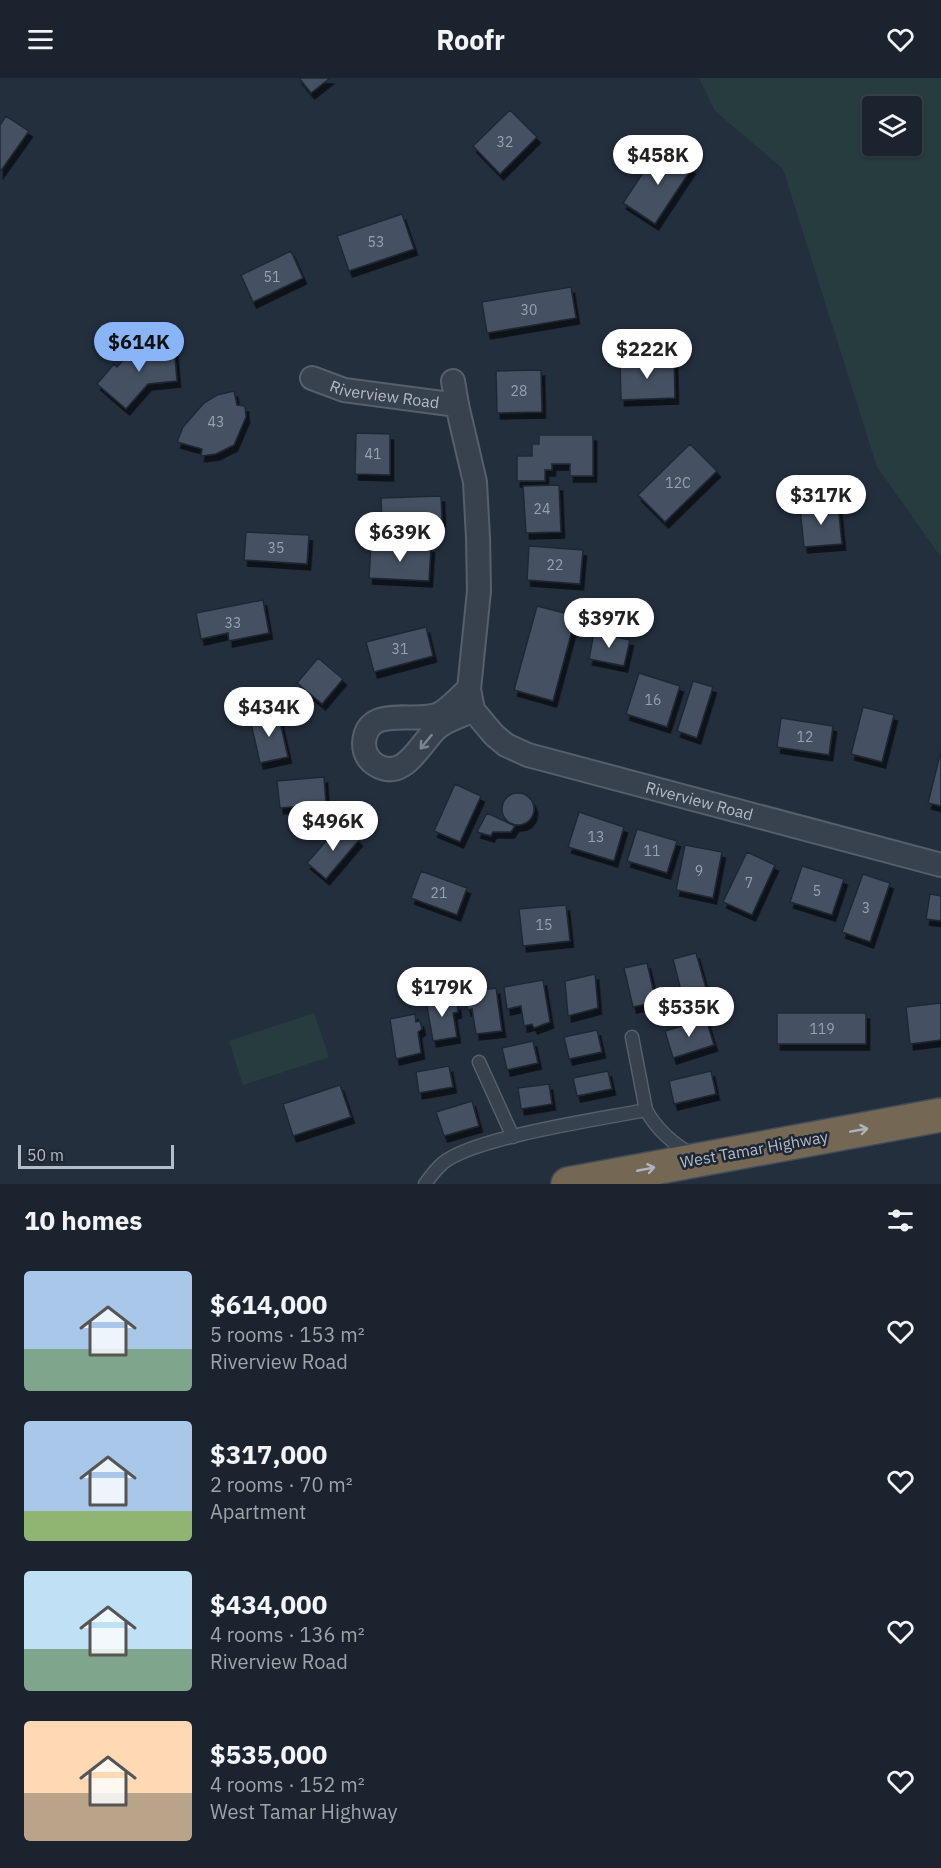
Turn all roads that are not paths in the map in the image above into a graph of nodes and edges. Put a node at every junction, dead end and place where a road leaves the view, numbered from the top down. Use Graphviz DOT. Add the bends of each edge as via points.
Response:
graph roads {
  1 [pos="312,378"];
  2 [pos="453,381"];
  3 [pos="457,405"];
  4 [pos="941,865"];
  5 [pos="632,1037"];
  6 [pos="479,1062"];
  7 [pos="646,1110"];
  8 [pos="941,1115"];
  9 [pos="513,1137"];
  10 [pos="700,1159"];
  11 [pos="424,1184"];
  12 [pos="568,1184"];
  1 -- 3 [label="street, Riverview Road" via="344,390"];
  2 -- 3 [label="street, Riverview Road"];
  3 -- 4 [label="street, Riverview Road" via="475,482 479,591 471,700 506,745 528,755"];
  5 -- 7 [label="lane"];
  6 -- 9 [label="lane"];
  7 -- 9 [label="lane"];
  7 -- 10 [label="lane" via="676,1146"];
  10 -- 8 [label="highway, West Tamar Highway, one-way"];
  9 -- 11 [label="lane" via="443,1162"];
  12 -- 10 [label="highway, West Tamar Highway, one-way"];
}
